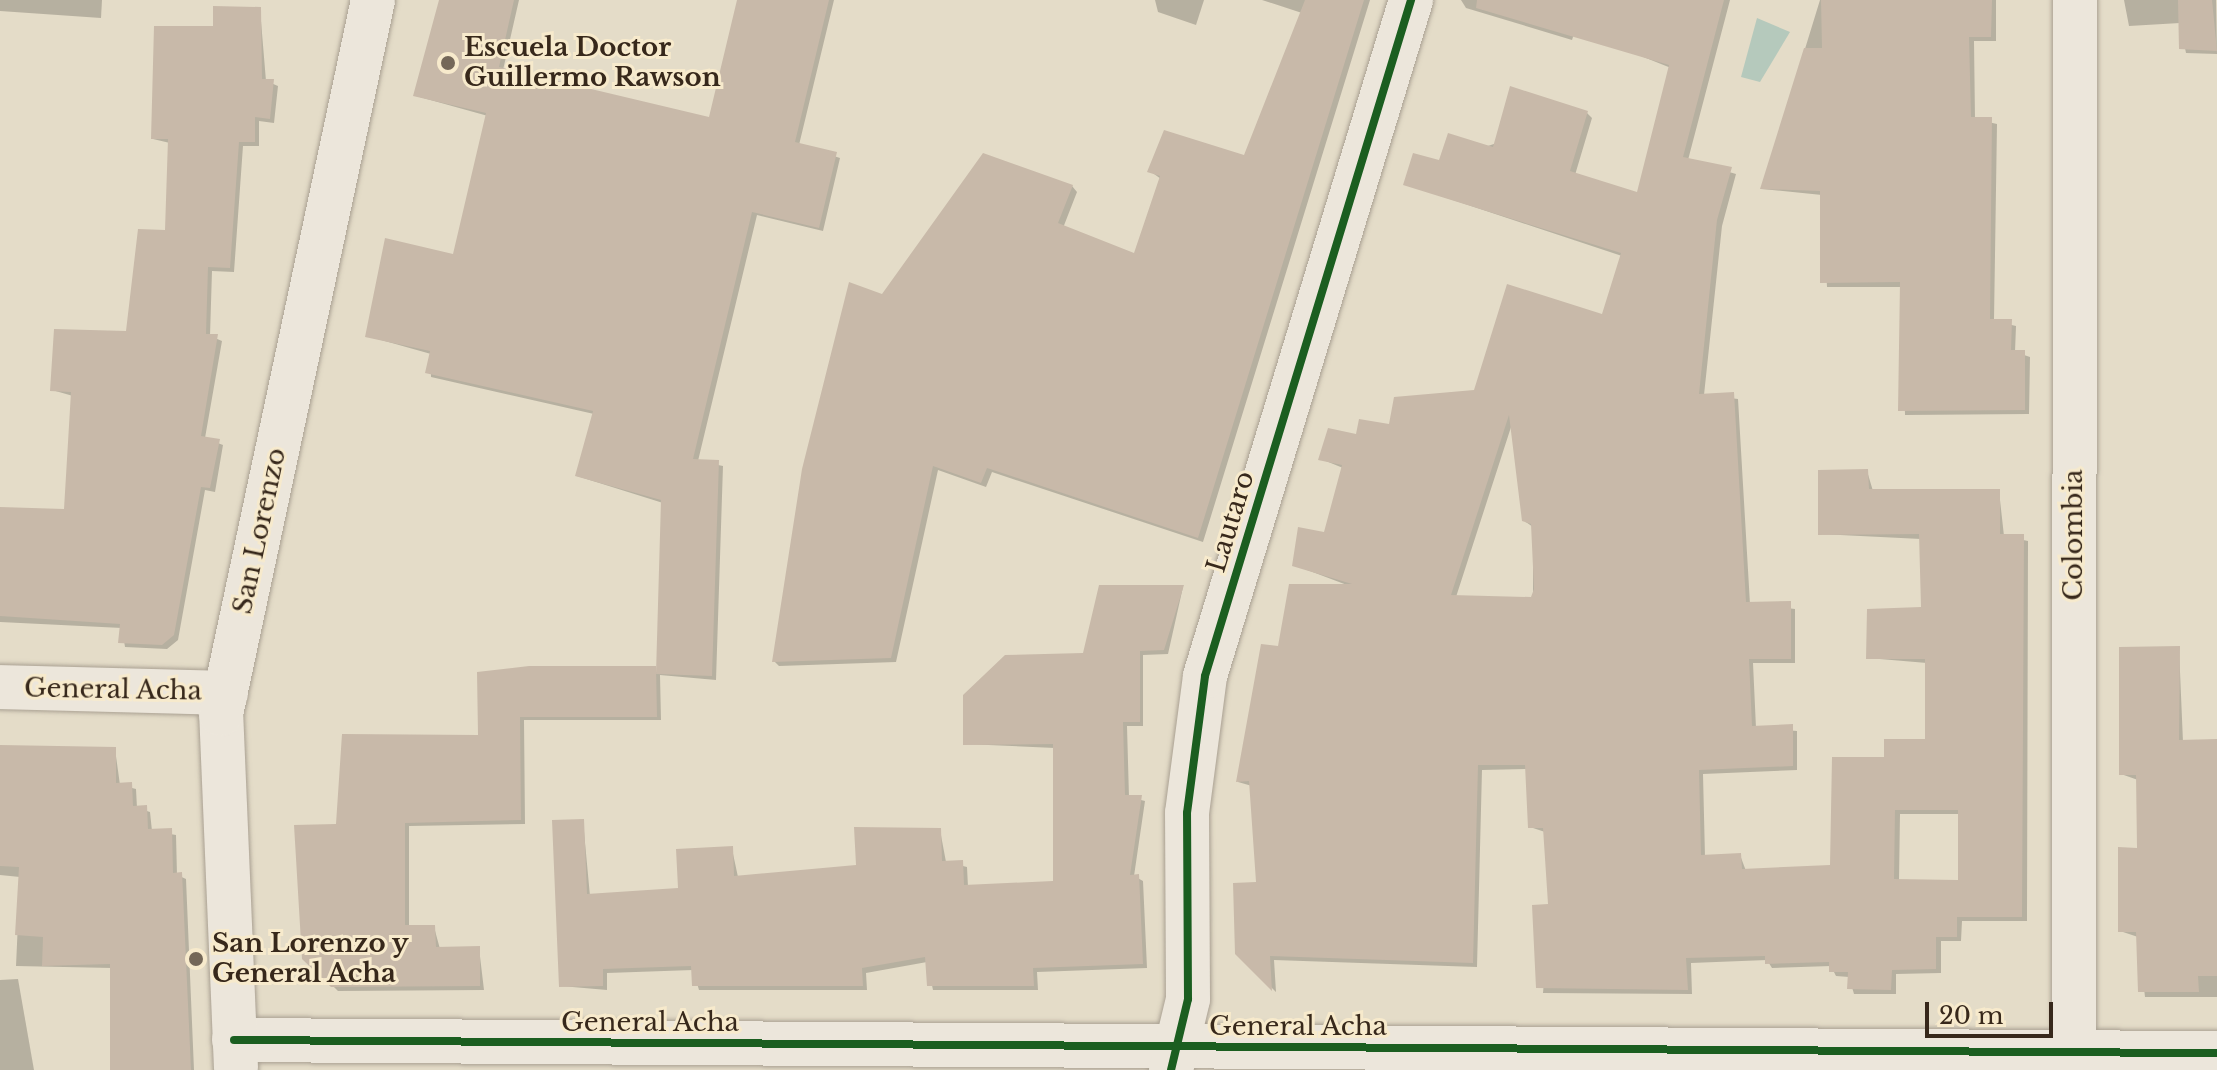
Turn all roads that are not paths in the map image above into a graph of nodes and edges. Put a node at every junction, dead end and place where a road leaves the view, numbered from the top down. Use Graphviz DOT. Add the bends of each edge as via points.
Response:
graph roads {
  1 [pos="373,0"];
  2 [pos="1411,0"];
  3 [pos="2075,0"];
  4 [pos="0,687"];
  5 [pos="226,693"];
  6 [pos="2217,1053"];
  7 [pos="235,1055"];
  8 [pos="1174,1058"];
  9 [pos="2074,1061"];
  1 -- 5 [label="street, San Lorenzo"];
  2 -- 8 [label="street, Lautaro" via="1205,676 1187,813 1188,999"];
  3 -- 9 [label="street, Colombia"];
  4 -- 5 [label="street, General Acha"];
  5 -- 7 [label="street, San Lorenzo"];
  6 -- 9 [label="street, General Acha"];
  7 -- 8 [label="street, General Acha"];
  8 -- 9 [label="street, General Acha"];
}
